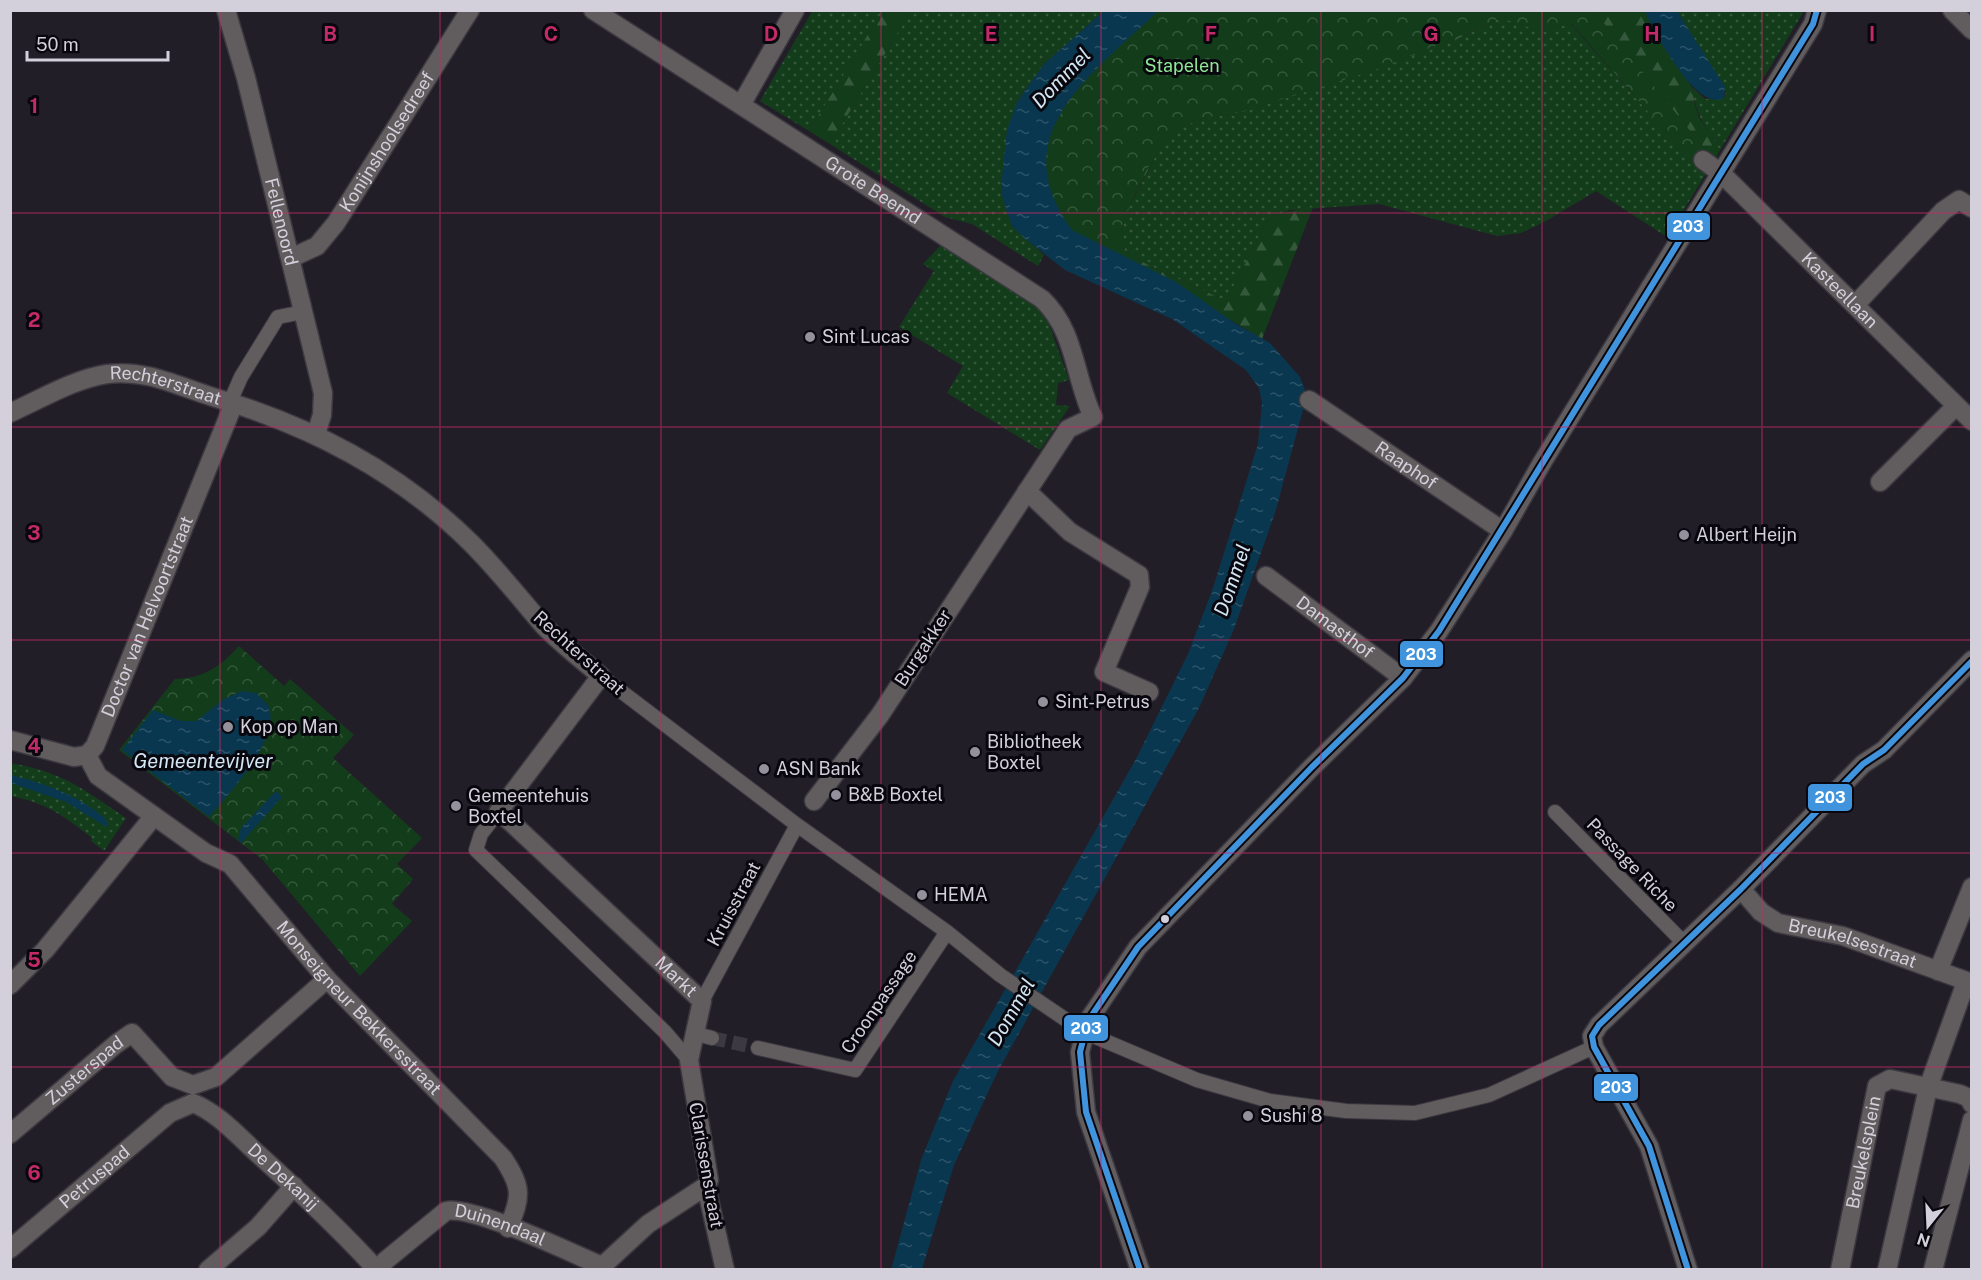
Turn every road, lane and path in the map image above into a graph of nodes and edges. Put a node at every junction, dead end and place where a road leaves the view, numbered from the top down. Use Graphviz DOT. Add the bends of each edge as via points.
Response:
graph roads {
  1 [pos="226,10"];
  2 [pos="470,10"];
  3 [pos="593,10"];
  4 [pos="795,10"];
  5 [pos="1817,10"];
  6 [pos="1952,10"];
  7 [pos="1971,30"];
  8 [pos="741,105"];
  9 [pos="1703,160"];
  10 [pos="1722,174"];
  11 [pos="1971,208"];
  12 [pos="291,258"];
  13 [pos="1855,304"];
  14 [pos="303,312"];
  15 [pos="1309,399"];
  16 [pos="232,403"];
  17 [pos="1956,406"];
  18 [pos="10,413"];
  19 [pos="1093,417"];
  20 [pos="1971,421"];
  21 [pos="315,434"];
  22 [pos="1880,482"];
  23 [pos="1027,491"];
  24 [pos="1503,531"];
  25 [pos="1266,576"];
  26 [pos="1971,660"];
  27 [pos="601,676"];
  28 [pos="1403,678"];
  29 [pos="1149,692"];
  30 [pos="10,740"];
  31 [pos="87,755"];
  32 [pos="814,801"];
  33 [pos="499,811"];
  34 [pos="1555,812"];
  35 [pos="154,816"];
  36 [pos="797,825"];
  37 [pos="1971,887"];
  38 [pos="1741,889"];
  39 [pos="947,932"];
  40 [pos="1684,944"];
  41 [pos="1938,971"];
  42 [pos="327,979"];
  43 [pos="1969,983"];
  44 [pos="10,985"];
  45 [pos="702,1000"];
  46 [pos="1084,1032"];
  47 [pos="693,1033"];
  48 [pos="712,1038"];
  49 [pos="1594,1047"];
  50 [pos="758,1048"];
  51 [pos="689,1060"];
  52 [pos="1928,1088"];
  53 [pos="1971,1104"];
  54 [pos="179,1107"];
  55 [pos="1971,1120"];
  56 [pos="10,1134"];
  57 [pos="294,1186"];
  58 [pos="706,1186"];
  59 [pos="508,1228"];
  60 [pos="10,1249"];
  61 [pos="600,1268"];
  62 [pos="208,1269"];
  63 [pos="378,1269"];
  64 [pos="725,1269"];
  65 [pos="1140,1269"];
  66 [pos="1688,1269"];
  67 [pos="1840,1269"];
  68 [pos="1887,1269"];
  69 [pos="1933,1269"];
  1 -- 12 [label="street, Fellenoord"];
  2 -- 12 [label="street, Konijnshoolsedreef" via="336,224 317,246"];
  3 -- 8 [label="street, Grote Beemd"];
  4 -- 8 [label="street"];
  5 -- 10 [label="street"];
  6 -- 7 [label="street"];
  8 -- 19 [label="street, Grote Beemd" via="1042,299 1066,332"];
  9 -- 10 [label="street, Kasteellaan"];
  10 -- 13 [label="street, Kasteellaan"];
  10 -- 24 [label="street"];
  11 -- 13 [label="street" via="1959,200 1943,212"];
  12 -- 14 [label="street, Fellenoord"];
  13 -- 17 [label="street, Kasteellaan"];
  14 -- 16 [label="street" via="278,317 241,377"];
  14 -- 21 [label="street, Fellenoord" via="323,393 322,415"];
  15 -- 24 [label="street, Raaphof"];
  16 -- 18 [label="street, Rechterstraat" via="149,375 121,373 72,385"];
  16 -- 21 [label="street, Rechterstraat"];
  16 -- 31 [label="street, Doctor van Helvoortstraat" via="100,736"];
  17 -- 20 [label="street, Kasteellaan"];
  17 -- 22 [label="street"];
  19 -- 23 [label="street, Burgakker" via="1068,429"];
  21 -- 27 [label="street, Rechterstraat" via="395,480 453,528 511,585 545,626"];
  23 -- 29 [label="street" via="1070,532 1139,575 1140,587 1104,672"];
  23 -- 32 [label="street, Burgakker" via="880,715"];
  24 -- 28 [label="street" via="1439,631"];
  25 -- 28 [label="street, Damasthof"];
  26 -- 38 [label="street"];
  27 -- 33 [label="street"];
  27 -- 36 [label="street, Rechterstraat"];
  28 -- 46 [label="street" via="1138,947"];
  30 -- 31 [label="street" via="74,758"];
  31 -- 35 [label="street, Monseigneur Bekkersstraat" via="98,776"];
  33 -- 45 [label="street, Markt"];
  33 -- 51 [label="street" via="481,834 476,850 665,1032"];
  34 -- 40 [label="street, Passage Riche"];
  35 -- 42 [label="street, Monseigneur Bekkersstraat" via="206,853 230,864"];
  35 -- 44 [label="street" via="45,950"];
  36 -- 39 [label="street, Rechterstraat"];
  36 -- 45 [label="street, Kruisstraat"];
  37 -- 41 [label="street"];
  38 -- 40 [label="street"];
  38 -- 41 [label="street, Breukelsestraat" via="1761,912 1778,923 1843,936"];
  39 -- 46 [label="street, Rechterstraat" via="1000,975"];
  39 -- 50 [label="street, Croonpassage" via="855,1070"];
  40 -- 49 [label="street" via="1599,1025 1592,1036"];
  41 -- 43 [label="street, Breukelsestraat"];
  42 -- 56 [label="street, Zusterspad" via="216,1077 193,1085 172,1077 132,1033"];
  42 -- 59 [label="street, Monseigneur Bekkersstraat" via="504,1158 520,1191"];
  43 -- 52 [label="street"];
  45 -- 47 [label="street, Markt"];
  46 -- 49 [label="street, Rechterstraat" via="1197,1080 1270,1101 1392,1113 1415,1113 1489,1095"];
  46 -- 65 [label="street" via="1080,1052 1086,1112"];
  47 -- 48 [label="street"];
  47 -- 51 [label="street, Markt"];
  49 -- 66 [label="street" via="1649,1146"];
  51 -- 58 [label="street, Clarissenstraat" via="709,1180"];
  52 -- 53 [label="street, Breukelsplein" via="1960,1094 1969,1098"];
  52 -- 67 [label="street, Breukelsplein" via="1890,1079 1877,1086"];
  52 -- 68 [label="street"];
  54 -- 57 [label="street, De Dekanij" via="193,1103 213,1114"];
  54 -- 60 [label="street, Petruspad"];
  55 -- 69 [label="street"];
  57 -- 62 [label="street" via="258,1227"];
  57 -- 63 [label="street, De Dekanij"];
  58 -- 61 [label="street" via="648,1224"];
  58 -- 64 [label="street, Clarissenstraat"];
  59 -- 61 [label="street, Duinendaal"];
  59 -- 63 [label="street, Duinendaal" via="468,1211 446,1212"];
}
